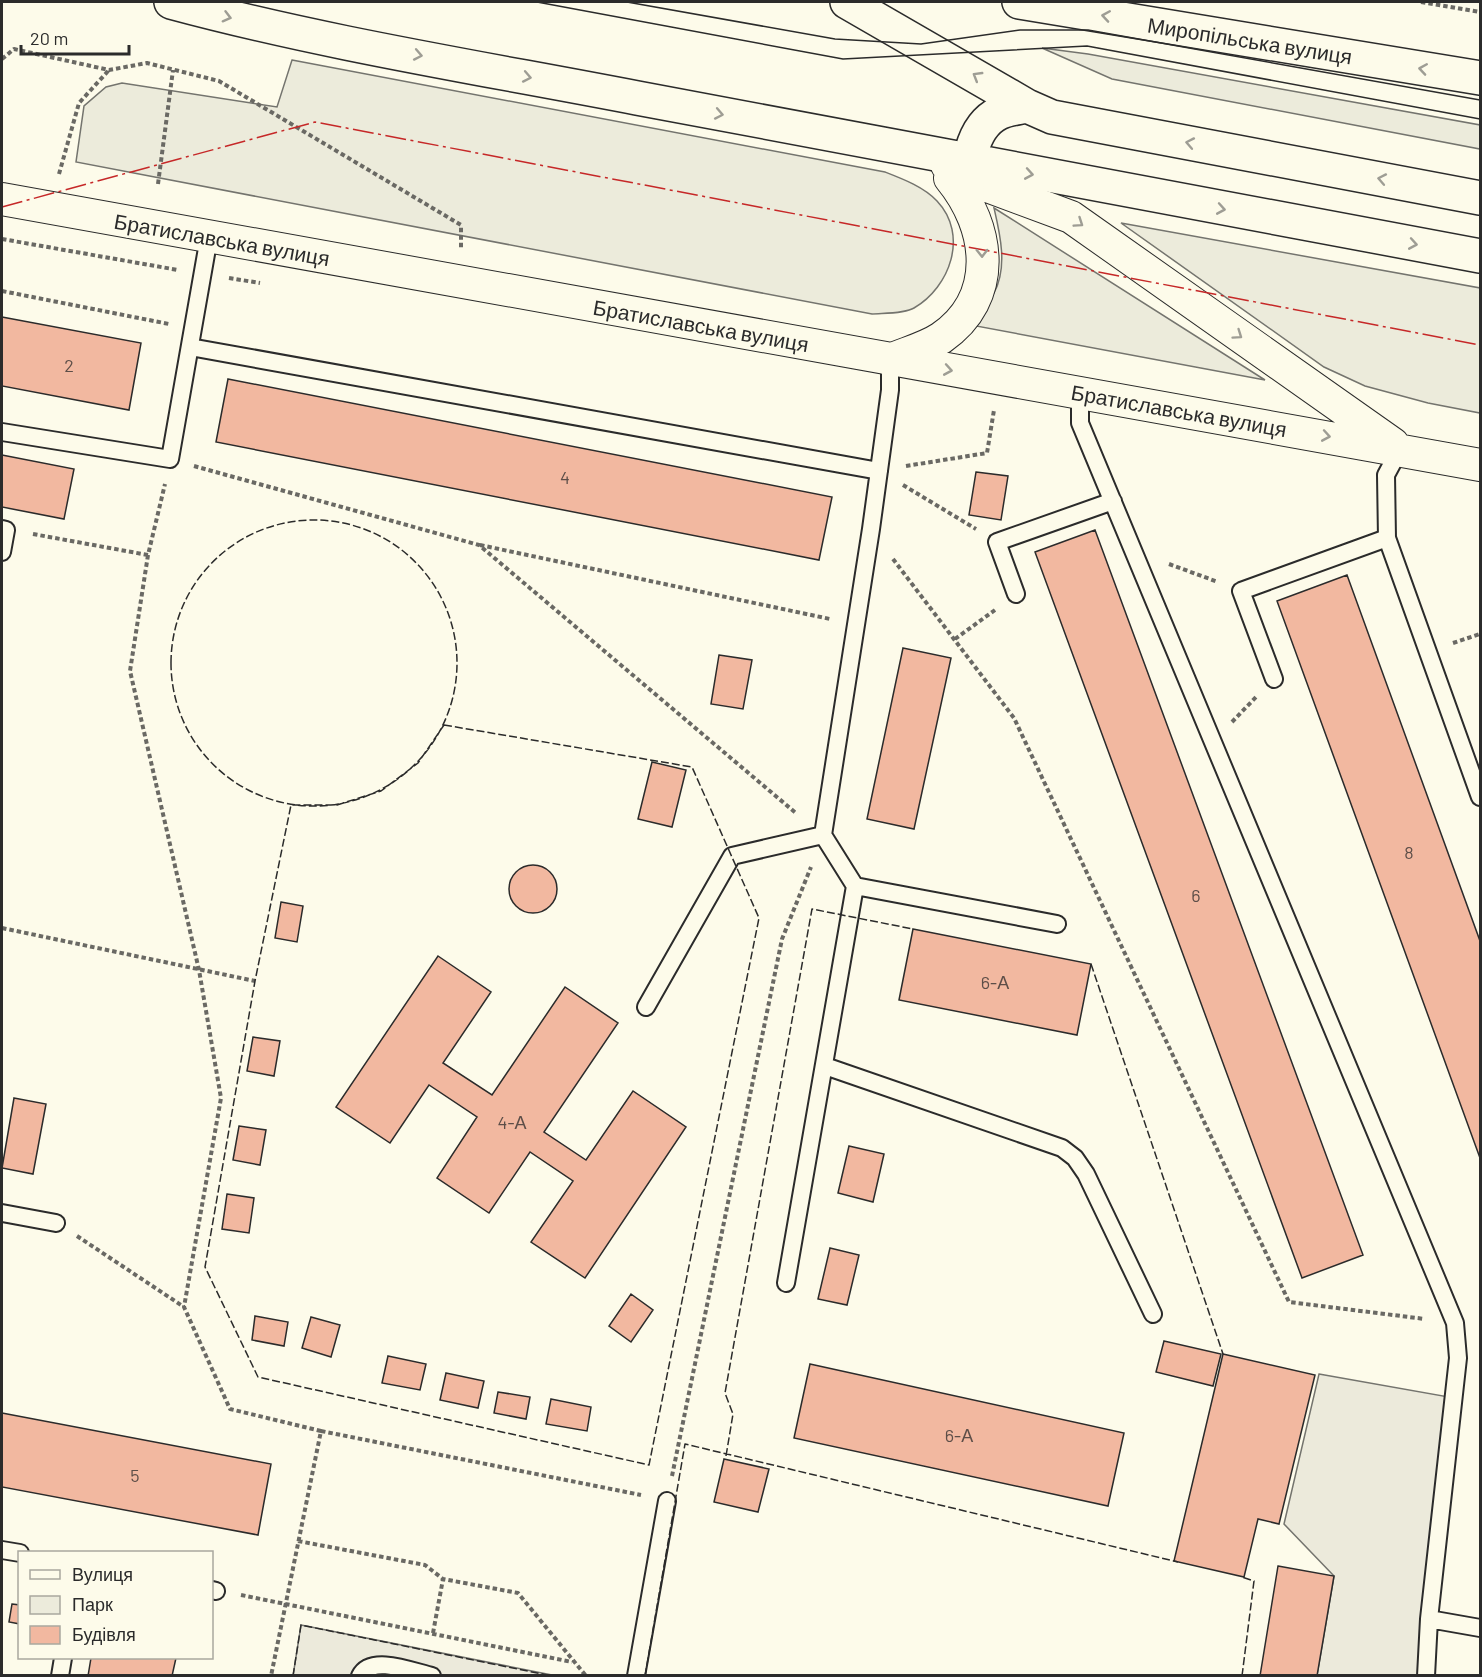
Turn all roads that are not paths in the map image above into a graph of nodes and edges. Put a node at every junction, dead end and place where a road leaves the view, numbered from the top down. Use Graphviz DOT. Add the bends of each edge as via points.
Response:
graph roads {
  1 [pos="171,2"];
  2 [pos="847,2"];
  3 [pos="1018,2"];
  4 [pos="1480,78"];
  5 [pos="1027,106"];
  6 [pos="967,179"];
  7 [pos="1480,198"];
  8 [pos="2,199"];
  9 [pos="209,237"];
  10 [pos="1480,256"];
  11 [pos="190,347"];
  12 [pos="890,360"];
  13 [pos="1080,392"];
  14 [pos="2,432"];
  15 [pos="1400,448"];
  16 [pos="1480,465"];
  17 [pos="879,471"];
  18 [pos="1113,501"];
  19 [pos="4,529"];
  20 [pos="1387,538"];
  21 [pos="2,552"];
  22 [pos="1016,594"];
  23 [pos="1274,680"];
  24 [pos="1480,797"];
  25 [pos="823,836"];
  26 [pos="855,886"];
  27 [pos="1057,924"];
  28 [pos="646,1007"];
  29 [pos="825,1066"];
  30 [pos="2,1213"];
  31 [pos="56,1223"];
  32 [pos="786,1283"];
  33 [pos="1153,1314"];
  34 [pos="667,1501"];
  35 [pos="2,1550"];
  36 [pos="18,1553"];
  37 [pos="1429,1619"];
  38 [pos="1480,1628"];
  39 [pos="63,1659"];
  40 [pos="410,1673"];
  41 [pos="60,1676"];
  42 [pos="360,1676"];
  43 [pos="432,1676"];
  44 [pos="636,1676"];
  45 [pos="1426,1676"];
  1 -- 6 [label="main road, Братиславська вулиця, one-way" via="234,19 931,155"];
  5 -- 2 [label="main road, one-way"];
  4 -- 3 [label="main road, Миропільська вулиця, one-way"];
  5 -- 6 [label="main road" via="999,113 981,128"];
  7 -- 5 [label="main road, one-way" via="1052,117"];
  6 -- 10 [label="main road, Братиславська вулиця, one-way"];
  6 -- 12 [label="street, one-way" via="982,236 983,276 970,312 940,339"];
  6 -- 15 [label="street, Братиславська вулиця, one-way" via="1071,217"];
  8 -- 9 [label="street, Братиславська вулиця"];
  9 -- 11 [label="lane"];
  9 -- 12 [label="street, Братиславська вулиця"];
  11 -- 14 [label="lane" via="170,459"];
  11 -- 17 [label="lane"];
  12 -- 13 [label="street, Братиславська вулиця, one-way"];
  12 -- 17 [label="lane"];
  13 -- 15 [label="street, Братиславська вулиця, one-way"];
  13 -- 18 [label="lane" via="1080,423"];
  15 -- 16 [label="street, Братиславська вулиця"];
  15 -- 20 [label="lane" via="1386,475"];
  17 -- 25 [label="lane"];
  18 -- 22 [label="lane" via="997,542"];
  18 -- 37 [label="lane" via="1455,1323 1458,1358"];
  19 -- 21 [label="lane"];
  20 -- 23 [label="lane" via="1241,591"];
  20 -- 24 [label="lane"];
  25 -- 26 [label="lane"];
  25 -- 28 [label="lane" via="732,856"];
  26 -- 27 [label="lane"];
  26 -- 29 [label="lane"];
  29 -- 32 [label="lane"];
  29 -- 33 [label="lane" via="1062,1148 1086,1174"];
  30 -- 31 [label="lane"];
  34 -- 44 [label="lane"];
  35 -- 36 [label="lane"];
  37 -- 38 [label="lane"];
  37 -- 45 [label="lane"];
  39 -- 41 [label="lane"];
  40 -- 42 [label="lane" via="372,1665"];
  40 -- 43 [label="lane"];
}
